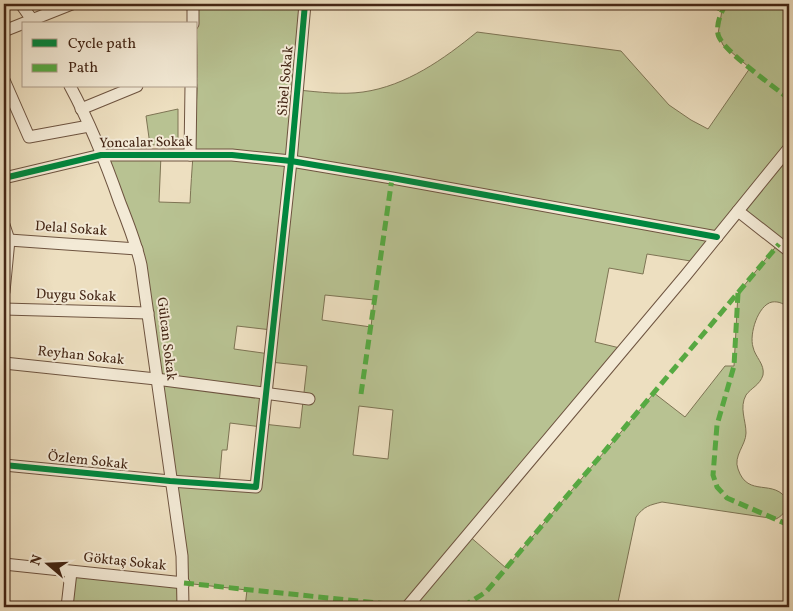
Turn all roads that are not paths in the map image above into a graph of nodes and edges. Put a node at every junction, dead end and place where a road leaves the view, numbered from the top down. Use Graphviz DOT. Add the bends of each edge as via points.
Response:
graph roads {
  1 [pos="21,4"];
  2 [pos="72,4"];
  3 [pos="194,4"];
  4 [pos="305,4"];
  5 [pos="33,22"];
  6 [pos="193,22"];
  7 [pos="22,25"];
  8 [pos="4,31"];
  9 [pos="4,80"];
  10 [pos="71,88"];
  11 [pos="132,88"];
  12 [pos="192,88"];
  13 [pos="81,109"];
  14 [pos="89,126"];
  15 [pos="789,148"];
  16 [pos="102,155"];
  17 [pos="190,155"];
  18 [pos="291,161"];
  19 [pos="4,178"];
  20 [pos="738,211"];
  21 [pos="4,225"];
  22 [pos="717,237"];
  23 [pos="7,239"];
  24 [pos="137,249"];
  25 [pos="789,252"];
  26 [pos="4,292"];
  27 [pos="4,309"];
  28 [pos="148,314"];
  29 [pos="4,364"];
  30 [pos="156,378"];
  31 [pos="266,394"];
  32 [pos="309,400"];
  33 [pos="4,465"];
  34 [pos="170,481"];
  35 [pos="4,564"];
  36 [pos="71,572"];
  37 [pos="184,583"];
  38 [pos="67,607"];
  39 [pos="183,607"];
  40 [pos="407,607"];
  1 -- 5 [label="street"];
  2 -- 5 [label="street"];
  3 -- 6 [label="street"];
  4 -- 18 [label="street, Sibel Sokak"];
  7 -- 8 [label="street"];
  9 -- 14 [label="street" via="29,136"];
  10 -- 13 [label="street, Gülcan Sokak"];
  11 -- 13 [label="street"];
  12 -- 17 [label="street"];
  13 -- 14 [label="street, Gülcan Sokak"];
  14 -- 16 [label="street, Gülcan Sokak"];
  15 -- 20 [label="street"];
  16 -- 17 [label="street, Yoncalar Sokak"];
  16 -- 19 [label="street, Yoncalar Sokak"];
  16 -- 24 [label="street, Gülcan Sokak"];
  17 -- 18 [label="street, Yoncalar Sokak" via="232,154"];
  18 -- 22 [label="street, Yoncalar Sokak"];
  18 -- 31 [label="street, Sibel Sokak"];
  20 -- 22 [label="street"];
  20 -- 25 [label="street"];
  21 -- 23 [label="street"];
  22 -- 40 [label="street"];
  23 -- 24 [label="street, Delal Sokak"];
  23 -- 26 [label="street"];
  24 -- 28 [label="street, Gülcan Sokak"];
  27 -- 28 [label="street, Duygu Sokak"];
  28 -- 30 [label="street, Gülcan Sokak"];
  29 -- 30 [label="street, Reyhan Sokak"];
  30 -- 31 [label="street, Reyhan Sokak"];
  30 -- 34 [label="street, Gülcan Sokak"];
  31 -- 32 [label="street, Reyhan Sokak"];
  31 -- 34 [label="street, Özlem Sokak" via="256,487"];
  33 -- 34 [label="street, Özlem Sokak"];
  34 -- 37 [label="street, Gülcan Sokak"];
  35 -- 36 [label="street, Göktaş Sokak"];
  36 -- 37 [label="street, Göktaş Sokak"];
  36 -- 38 [label="street"];
  37 -- 39 [label="street, Gülcan Sokak"];
}
